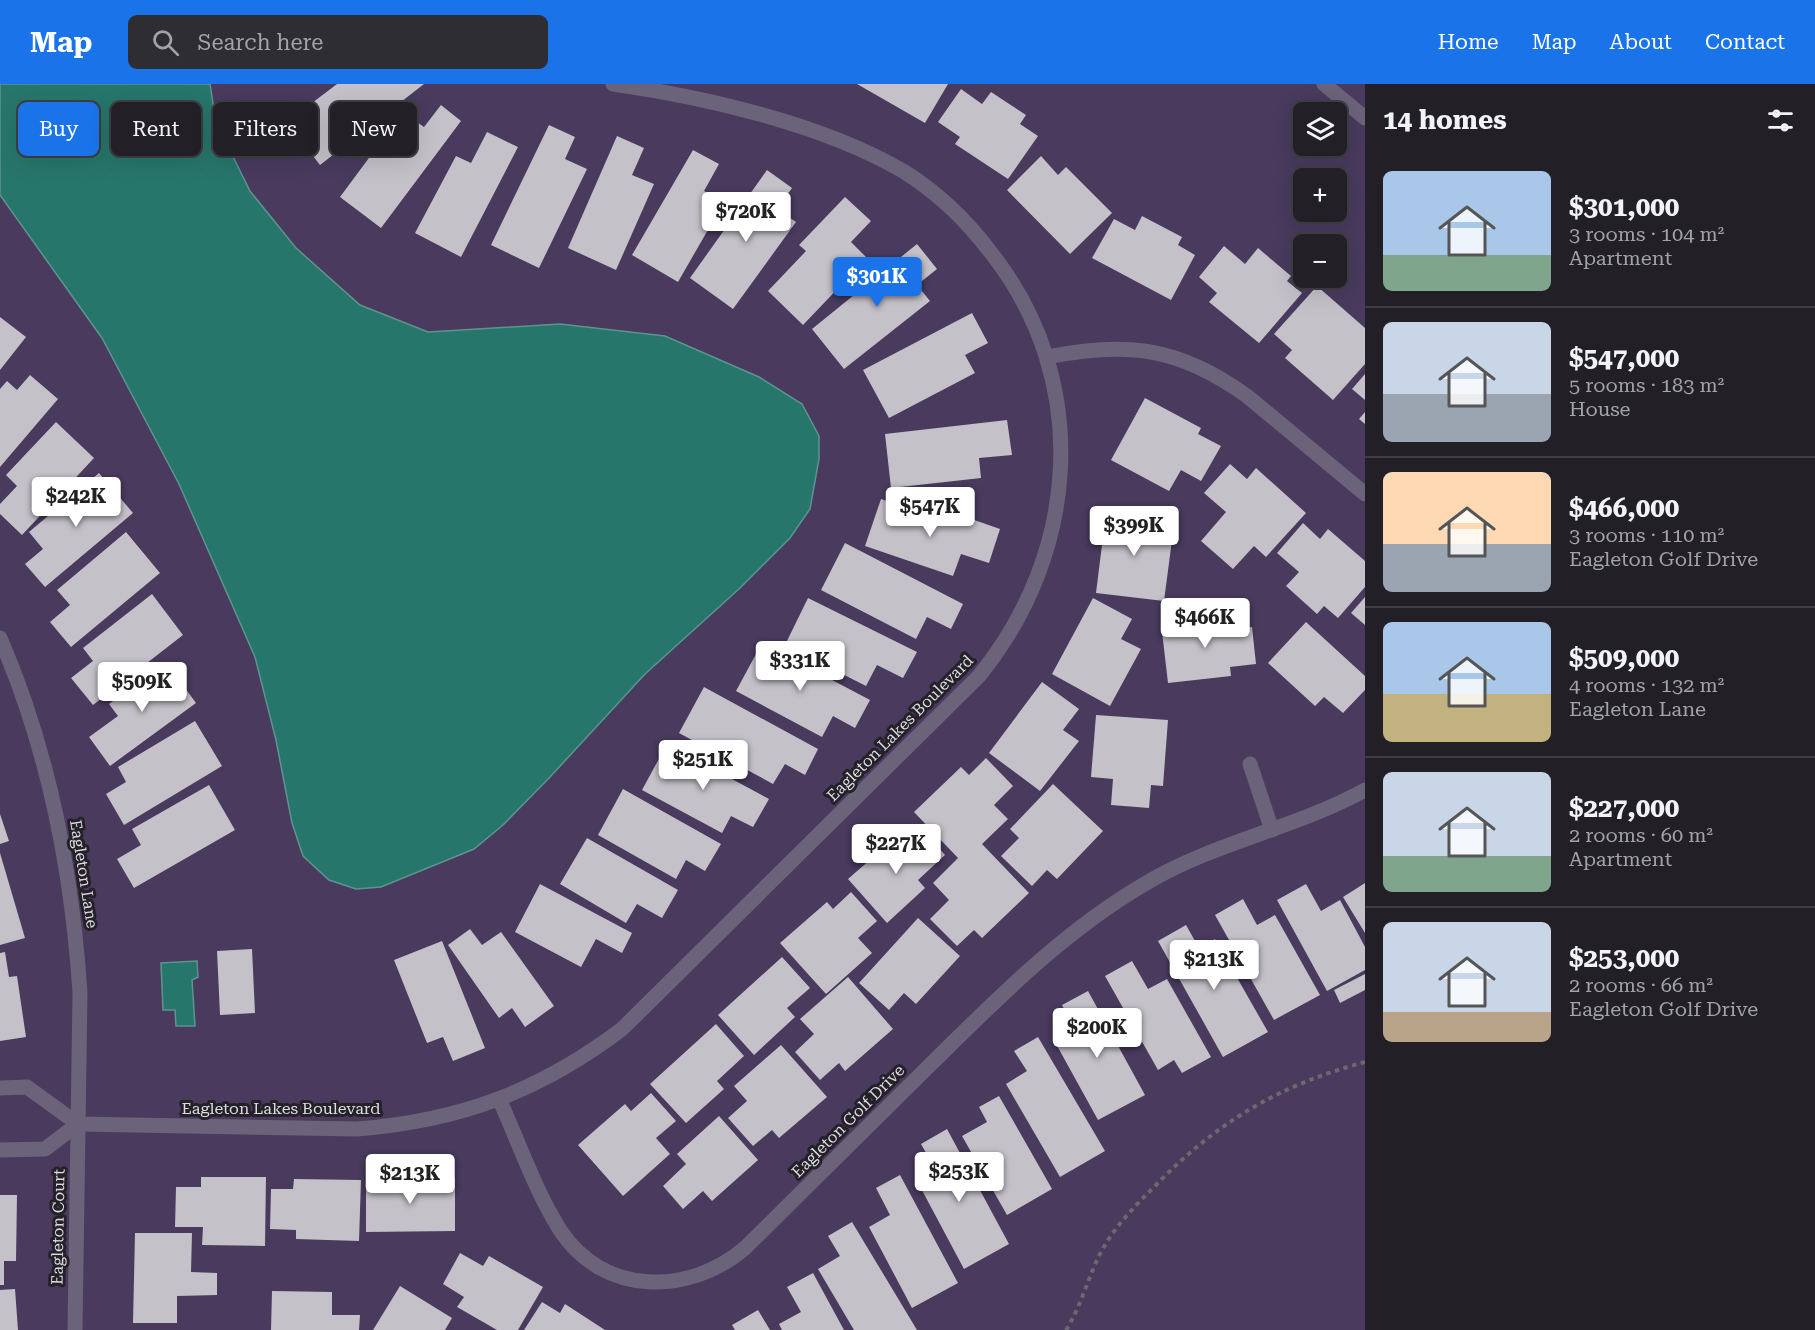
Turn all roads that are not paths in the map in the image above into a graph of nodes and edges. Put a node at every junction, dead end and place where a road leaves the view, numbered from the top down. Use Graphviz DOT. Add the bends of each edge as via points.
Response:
graph roads {
  1 [pos="613,84"];
  2 [pos="1324,84"];
  3 [pos="1365,118"];
  4 [pos="1047,357"];
  5 [pos="1365,494"];
  6 [pos="0,638"];
  7 [pos="1250,764"];
  8 [pos="1365,790"];
  9 [pos="1272,830"];
  10 [pos="0,1088"];
  11 [pos="500,1101"];
  12 [pos="78,1124"];
  13 [pos="0,1150"];
  14 [pos="75,1330"];
  1 -- 4 [label="street, Eagleton Lakes Boulevard" via="710,102 794,126 862,150 904,172 942,200 977,234 1006,271 1030,313"];
  2 -- 3 [label="street"];
  4 -- 5 [label="street" via="1114,347 1184,361 1227,382"];
  4 -- 11 [label="street, Eagleton Lakes Boulevard" via="1060,422 1062,469 1056,517 1044,563 1026,607 994,658 622,1029 555,1074"];
  6 -- 12 [label="street, Eagleton Lane" via="29,710 52,789 68,870 80,993"];
  7 -- 9 [label="street"];
  8 -- 9 [label="street, Eagleton Golf Drive"];
  9 -- 11 [label="street, Eagleton Golf Drive" via="1149,881 1088,920 1031,965 745,1248 711,1272 670,1283 648,1283 591,1262 556,1222"];
  10 -- 12 [label="street" via="27,1087"];
  11 -- 12 [label="street, Eagleton Lakes Boulevard" via="458,1114 357,1129"];
  12 -- 13 [label="street" via="45,1149"];
  12 -- 14 [label="street, Eagleton Court"];
}
